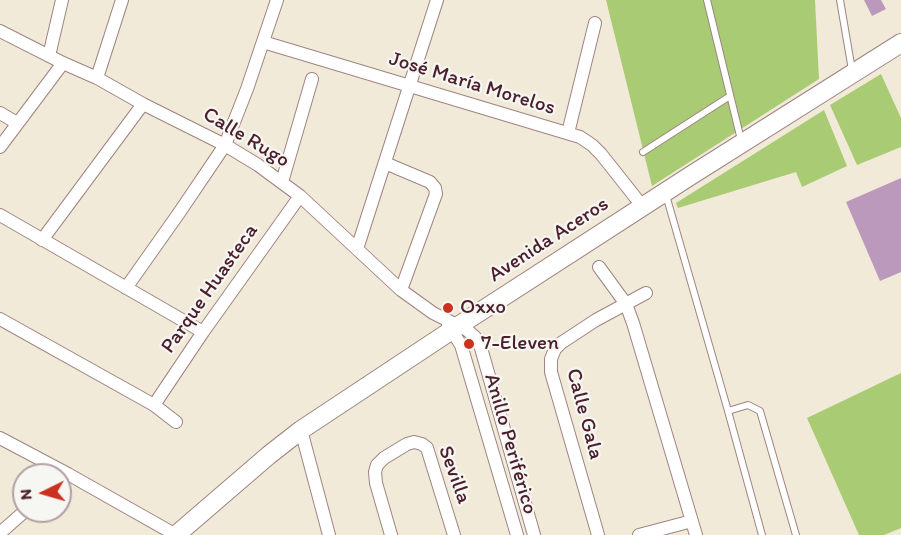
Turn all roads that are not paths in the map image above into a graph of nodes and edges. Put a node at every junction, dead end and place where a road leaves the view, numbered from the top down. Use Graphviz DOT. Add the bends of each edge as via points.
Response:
graph roads {
  1 [pos="62,0"];
  2 [pos="122,0"];
  3 [pos="277,0"];
  4 [pos="437,0"];
  5 [pos="707,0"];
  6 [pos="840,0"];
  7 [pos="595,23"];
  8 [pos="0,31"];
  9 [pos="263,42"];
  10 [pos="901,43"];
  11 [pos="49,56"];
  12 [pos="63,63"];
  13 [pos="852,74"];
  14 [pos="97,78"];
  15 [pos="312,79"];
  16 [pos="409,85"];
  17 [pos="730,96"];
  18 [pos="143,104"];
  19 [pos="0,113"];
  20 [pos="17,123"];
  21 [pos="568,133"];
  22 [pos="742,143"];
  23 [pos="225,145"];
  24 [pos="0,147"];
  25 [pos="643,152"];
  26 [pos="385,163"];
  27 [pos="282,182"];
  28 [pos="666,192"];
  29 [pos="300,196"];
  30 [pos="643,207"];
  31 [pos="0,215"];
  32 [pos="42,240"];
  33 [pos="357,249"];
  34 [pos="599,267"];
  35 [pos="126,288"];
  36 [pos="401,290"];
  37 [pos="646,293"];
  38 [pos="626,304"];
  39 [pos="1,324"];
  40 [pos="452,325"];
  41 [pos="203,332"];
  42 [pos="154,405"];
  43 [pos="498,410"];
  44 [pos="728,411"];
  45 [pos="481,416"];
  46 [pos="176,422"];
  47 [pos="302,430"];
  48 [pos="0,438"];
  49 [pos="41,463"];
  50 [pos="72,481"];
  51 [pos="692,521"];
  52 [pos="12,522"];
  53 [pos="0,533"];
  54 [pos="176,535"];
  55 [pos="329,535"];
  56 [pos="391,535"];
  57 [pos="454,535"];
  58 [pos="517,535"];
  59 [pos="534,535"];
  60 [pos="598,535"];
  61 [pos="639,535"];
  62 [pos="696,535"];
  63 [pos="762,535"];
  64 [pos="796,535"];
  1 -- 11 [label="street"];
  2 -- 14 [label="street"];
  3 -- 9 [label="street"];
  4 -- 16 [label="street"];
  5 -- 17 [label="lane"];
  6 -- 13 [label="lane"];
  7 -- 21 [label="street"];
  8 -- 11 [label="street, Calle Rugo"];
  9 -- 16 [label="street, José María Morelos"];
  9 -- 23 [label="street"];
  10 -- 13 [label="street, Avenida Aceros"];
  11 -- 12 [label="street, Calle Rugo"];
  12 -- 14 [label="street, Calle Rugo"];
  12 -- 20 [label="street"];
  13 -- 22 [label="street, Avenida Aceros"];
  14 -- 18 [label="street, Calle Rugo"];
  15 -- 27 [label="street"];
  16 -- 21 [label="street, José María Morelos"];
  16 -- 26 [label="street"];
  17 -- 22 [label="lane"];
  17 -- 25 [label="lane"];
  18 -- 23 [label="street, Calle Rugo"];
  18 -- 32 [label="street"];
  19 -- 20 [label="street"];
  20 -- 24 [label="street"];
  21 -- 30 [label="street, José María Morelos" via="592,145"];
  22 -- 28 [label="street, Avenida Aceros"];
  23 -- 27 [label="street, Calle Rugo"];
  23 -- 35 [label="street"];
  26 -- 33 [label="street"];
  26 -- 36 [label="street" via="430,182 436,194"];
  27 -- 29 [label="street, Calle Rugo"];
  28 -- 30 [label="street, Avenida Aceros"];
  28 -- 44 [label="lane"];
  29 -- 33 [label="street, Calle Rugo"];
  29 -- 41 [label="street, Parque Huasteca"];
  30 -- 40 [label="street, Avenida Aceros"];
  31 -- 32 [label="street"];
  32 -- 35 [label="street"];
  33 -- 36 [label="street, Calle Rugo"];
  34 -- 38 [label="street"];
  35 -- 41 [label="street"];
  36 -- 40 [label="street, Calle Rugo"];
  37 -- 38 [label="street, Calle Gala"];
  38 -- 51 [label="street"];
  38 -- 60 [label="street, Calle Gala" via="561,343 551,359 551,372"];
  39 -- 42 [label="street"];
  40 -- 43 [label="street, Anillo Periférico" via="467,330 481,348"];
  40 -- 45 [label="street, Anillo Periférico"];
  40 -- 47 [label="street, Avenida Aceros"];
  41 -- 42 [label="street, Parque Huasteca"];
  42 -- 46 [label="street"];
  43 -- 45 [label="street"];
  43 -- 59 [label="street, Anillo Periférico"];
  44 -- 63 [label="lane"];
  44 -- 64 [label="lane" via="748,405 760,411"];
  45 -- 58 [label="street, Anillo Periférico"];
  47 -- 54 [label="street, Avenida Aceros"];
  47 -- 55 [label="street"];
  48 -- 49 [label="street"];
  50 -- 54 [label="street"];
  51 -- 61 [label="street"];
  51 -- 62 [label="street"];
  52 -- 53 [label="street"];
  56 -- 57 [label="street, Sevilla" via="375,472 384,458 414,442 427,448"];
}
